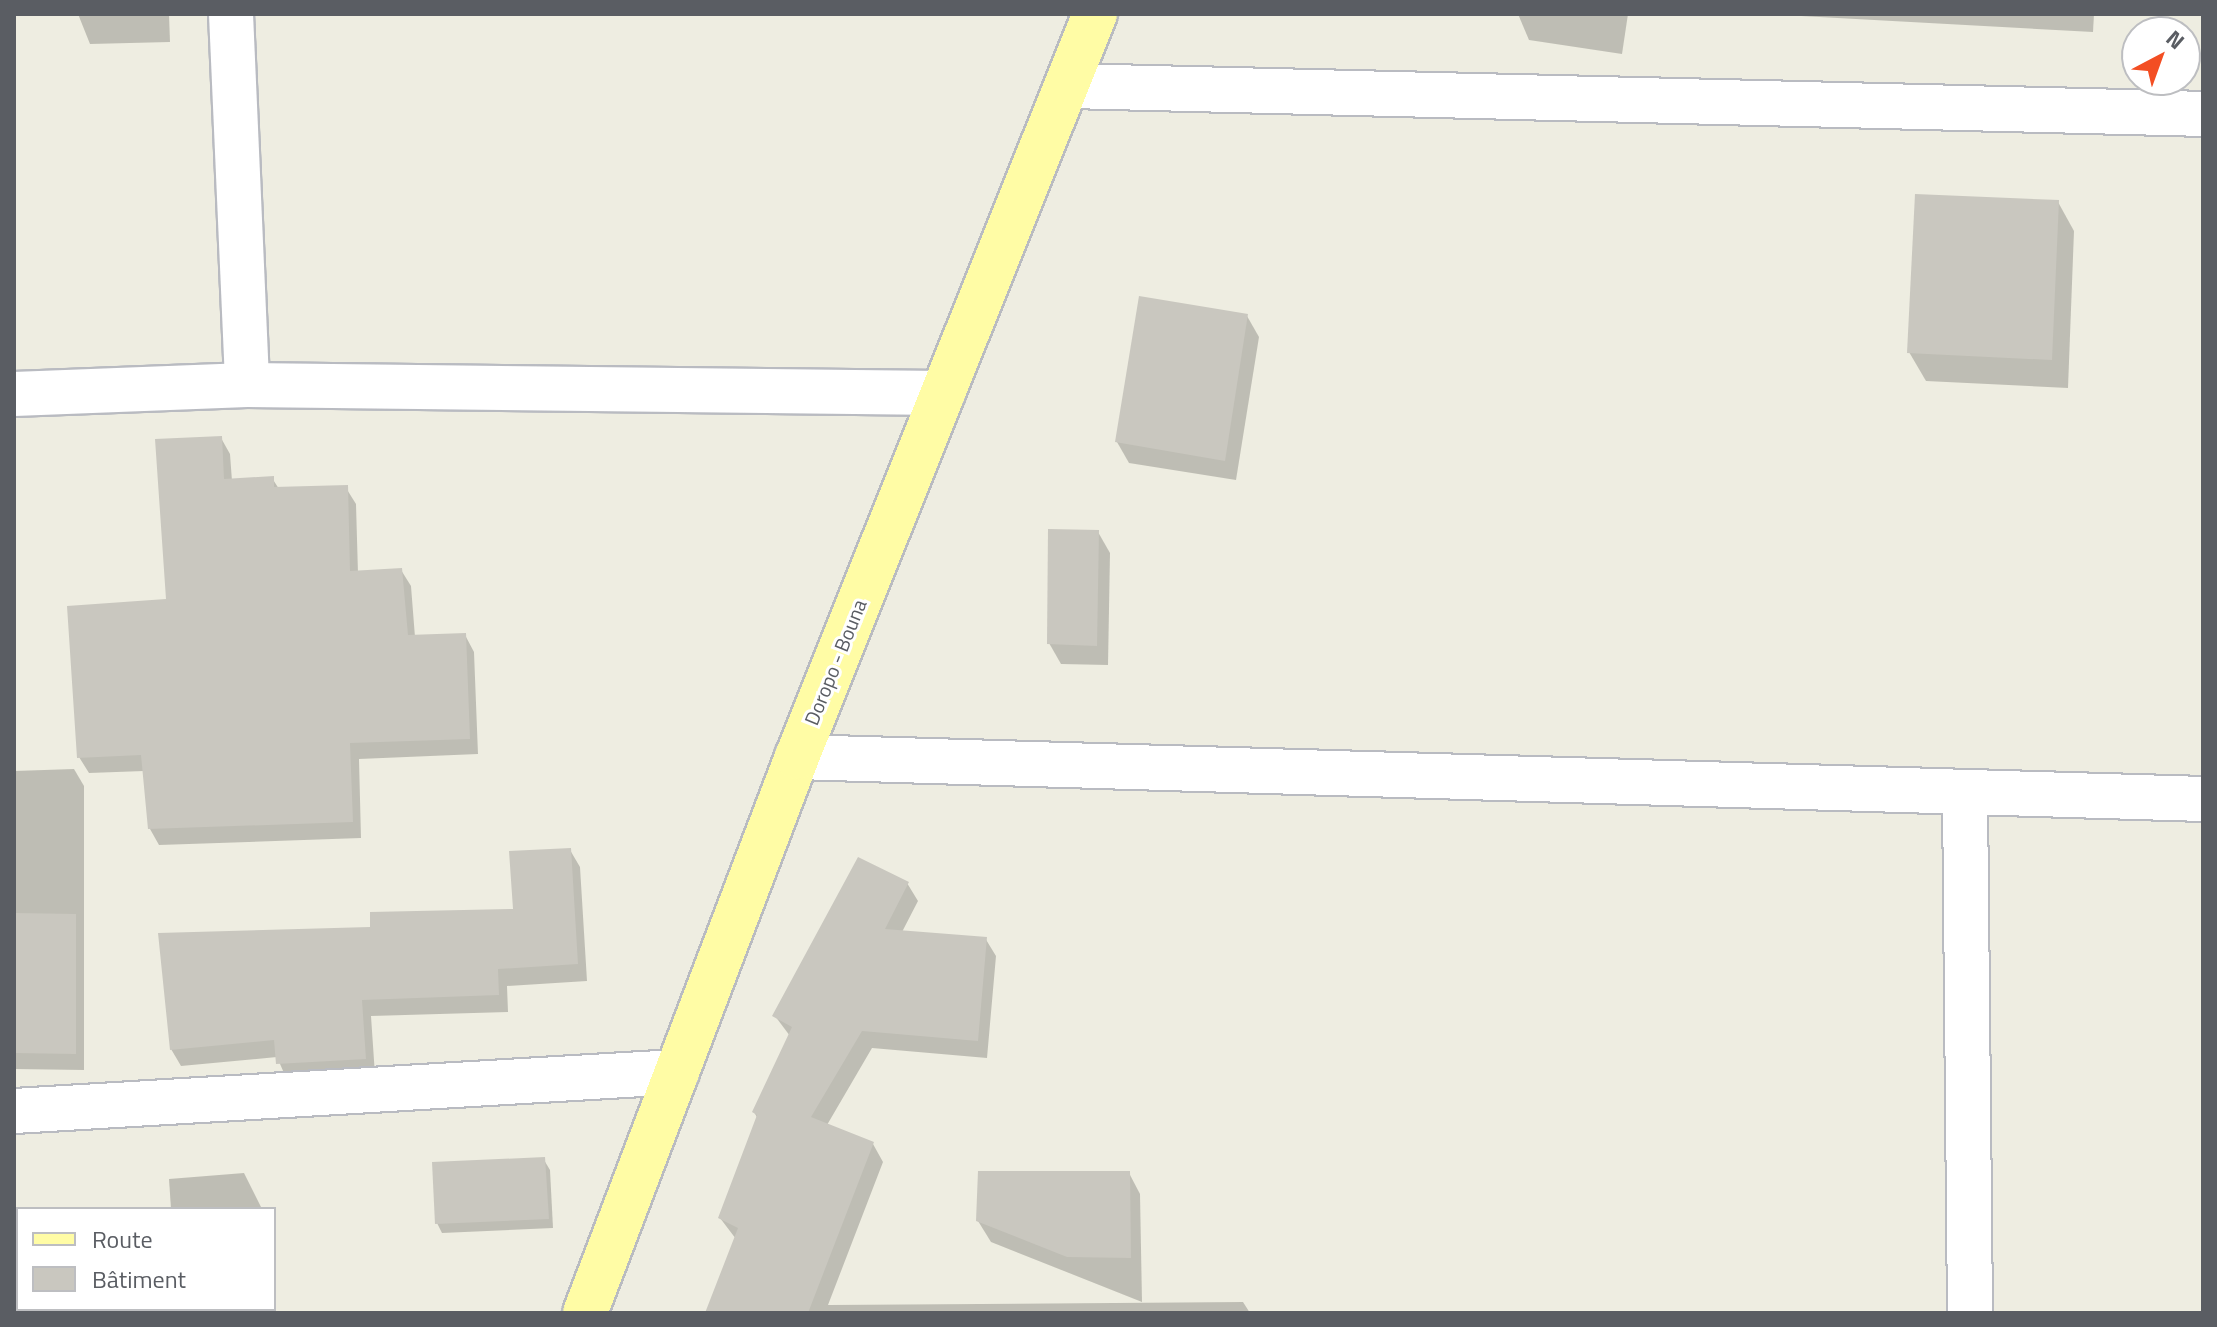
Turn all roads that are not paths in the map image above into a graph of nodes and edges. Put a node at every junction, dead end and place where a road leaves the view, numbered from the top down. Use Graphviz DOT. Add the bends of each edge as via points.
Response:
graph roads {
  1 [pos="231,14"];
  2 [pos="1095,14"];
  3 [pos="1069,86"];
  4 [pos="2203,114"];
  5 [pos="247,385"];
  6 [pos="943,393"];
  7 [pos="14,394"];
  8 [pos="797,757"];
  9 [pos="1965,794"];
  10 [pos="2203,799"];
  11 [pos="677,1072"];
  12 [pos="14,1111"];
  13 [pos="585,1313"];
  14 [pos="1970,1313"];
  1 -- 5 [label="street"];
  2 -- 3 [label="main road, Doropo - Bouna"];
  3 -- 4 [label="street"];
  3 -- 6 [label="main road, Doropo - Bouna"];
  5 -- 6 [label="street"];
  5 -- 7 [label="street"];
  6 -- 8 [label="main road, Doropo - Bouna"];
  8 -- 9 [label="street"];
  8 -- 11 [label="main road, Doropo - Bouna"];
  9 -- 10 [label="street"];
  9 -- 14 [label="street"];
  11 -- 12 [label="street"];
  11 -- 13 [label="main road, Doropo - Bouna"];
}
